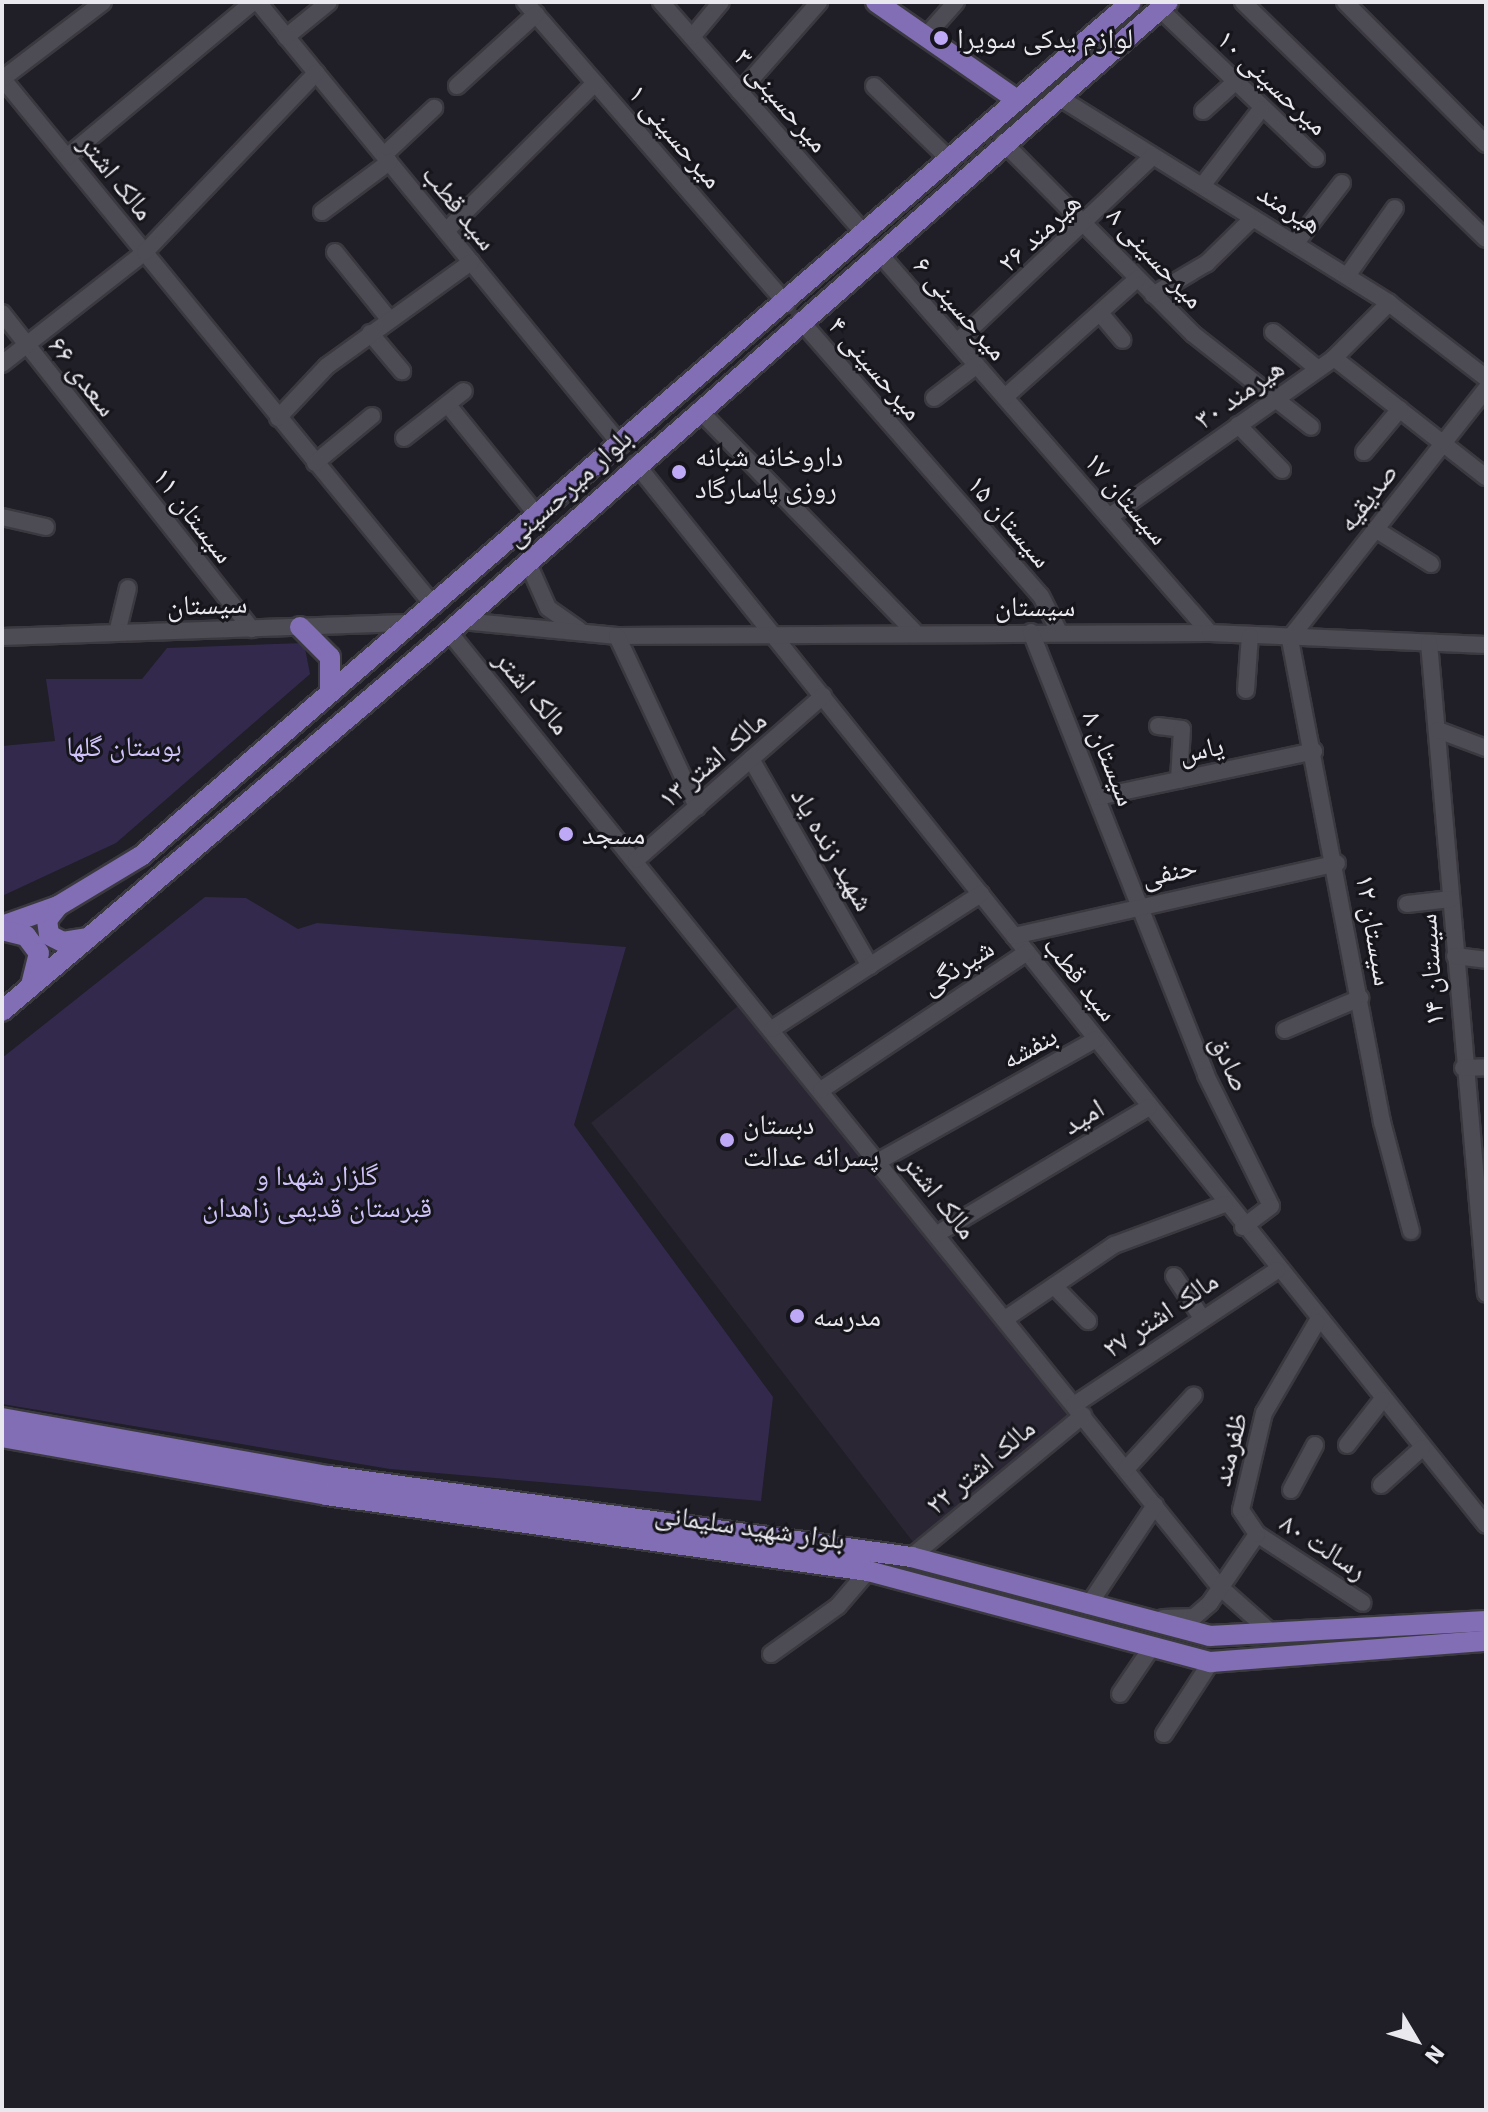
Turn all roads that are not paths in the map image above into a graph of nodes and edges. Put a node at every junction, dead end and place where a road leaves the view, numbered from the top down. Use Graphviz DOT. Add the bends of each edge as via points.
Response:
graph roads {
  1 [pos="256,2"];
  2 [pos="329,2"];
  3 [pos="661,2"];
  4 [pos="721,2"];
  5 [pos="819,2"];
  6 [pos="876,2"];
  7 [pos="956,2"];
  8 [pos="1243,2"];
  9 [pos="1345,2"];
  10 [pos="102,3"];
  11 [pos="1126,6"];
  12 [pos="1164,6"];
  13 [pos="530,8"];
  14 [pos="1137,29"];
  15 [pos="286,37"];
  16 [pos="692,37"];
  17 [pos="925,37"];
  18 [pos="316,73"];
  19 [pos="2,78"];
  20 [pos="1235,82"];
  21 [pos="595,83"];
  22 [pos="457,86"];
  23 [pos="874,86"];
  24 [pos="740,92"];
  25 [pos="1057,96"];
  26 [pos="1017,100"];
  27 [pos="434,108"];
  28 [pos="1261,109"];
  29 [pos="1203,111"];
  30 [pos="1003,142"];
  31 [pos="1486,144"];
  32 [pos="1153,156"];
  33 [pos="67,157"];
  34 [pos="1316,158"];
  35 [pos="386,159"];
  36 [pos="949,159"];
  37 [pos="1342,183"];
  38 [pos="1202,186"];
  39 [pos="1395,208"];
  40 [pos="322,212"];
  41 [pos="1253,218"];
  42 [pos="1089,222"];
  43 [pos="446,231"];
  44 [pos="864,233"];
  45 [pos="1486,239"];
  46 [pos="1295,244"];
  47 [pos="145,252"];
  48 [pos="335,252"];
  49 [pos="878,252"];
  50 [pos="471,262"];
  51 [pos="1347,276"];
  52 [pos="1138,278"];
  53 [pos="1153,295"];
  54 [pos="1389,303"];
  55 [pos="793,312"];
  56 [pos="2,313"];
  57 [pos="1100,313"];
  58 [pos="389,319"];
  59 [pos="1273,332"];
  60 [pos="370,333"];
  61 [pos="1123,340"];
  62 [pos="957,342"];
  63 [pos="26,346"];
  64 [pos="736,347"];
  65 [pos="1334,358"];
  66 [pos="2,364"];
  67 [pos="977,365"];
  68 [pos="751,366"];
  69 [pos="1318,369"];
  70 [pos="402,371"];
  71 [pos="1486,378"];
  72 [pos="1486,389"];
  73 [pos="464,391"];
  74 [pos="1005,397"];
  75 [pos="1278,397"];
  76 [pos="934,398"];
  77 [pos="448,405"];
  78 [pos="1400,409"];
  79 [pos="699,410"];
  80 [pos="372,416"];
  81 [pos="278,418"];
  82 [pos="1238,425"];
  83 [pos="1311,427"];
  84 [pos="404,438"];
  85 [pos="1443,442"];
  86 [pos="621,445"];
  87 [pos="913,450"];
  88 [pos="1364,452"];
  89 [pos="315,463"];
  90 [pos="636,464"];
  91 [pos="125,470"];
  92 [pos="1282,470"];
  93 [pos="1486,477"];
  94 [pos="537,515"];
  95 [pos="2,517"];
  96 [pos="1109,517"];
  97 [pos="46,527"];
  98 [pos="1375,529"];
  99 [pos="527,561"];
  100 [pos="1431,564"];
  101 [pos="128,588"];
  102 [pos="434,606"];
  103 [pos="413,623"];
  104 [pos="300,627"];
  105 [pos="456,627"];
  106 [pos="252,629"];
  107 [pos="914,631"];
  108 [pos="1031,632"];
  109 [pos="1059,632"];
  110 [pos="117,633"];
  111 [pos="584,633"];
  112 [pos="1210,633"];
  113 [pos="617,636"];
  114 [pos="771,636"];
  115 [pos="1250,636"];
  116 [pos="2,637"];
  117 [pos="1290,638"];
  118 [pos="1429,643"];
  119 [pos="1486,645"];
  120 [pos="1246,690"];
  121 [pos="330,692"];
  122 [pos="823,696"];
  123 [pos="1158,726"];
  124 [pos="1438,730"];
  125 [pos="1486,748"];
  126 [pos="1314,751"];
  127 [pos="751,759"];
  128 [pos="1179,780"];
  129 [pos="1098,797"];
  130 [pos="697,807"];
  131 [pos="636,860"];
  132 [pos="1337,863"];
  133 [pos="981,894"];
  134 [pos="1451,899"];
  135 [pos="1139,904"];
  136 [pos="1407,904"];
  137 [pos="58,906"];
  138 [pos="2,928"];
  139 [pos="1014,936"];
  140 [pos="87,938"];
  141 [pos="1027,952"];
  142 [pos="1455,956"];
  143 [pos="1486,960"];
  144 [pos="870,966"];
  145 [pos="29,988"];
  146 [pos="1360,998"];
  147 [pos="2,1011"];
  148 [pos="772,1029"];
  149 [pos="1285,1030"];
  150 [pos="1096,1039"];
  151 [pos="1486,1067"];
  152 [pos="1463,1068"];
  153 [pos="821,1090"];
  154 [pos="1149,1107"];
  155 [pos="879,1161"];
  156 [pos="1225,1204"];
  157 [pos="1243,1227"];
  158 [pos="1411,1231"];
  159 [pos="937,1234"];
  160 [pos="1277,1270"];
  161 [pos="1174,1276"];
  162 [pos="1054,1286"];
  163 [pos="1486,1294"];
  164 [pos="1200,1315"];
  165 [pos="1005,1319"];
  166 [pos="1088,1321"];
  167 [pos="1317,1322"];
  168 [pos="1194,1395"];
  169 [pos="1382,1400"];
  170 [pos="1079,1410"];
  171 [pos="2,1418"];
  172 [pos="2,1437"];
  173 [pos="1315,1445"];
  174 [pos="1347,1445"];
  175 [pos="1422,1448"];
  176 [pos="1126,1469"];
  177 [pos="1381,1485"];
  178 [pos="1291,1490"];
  179 [pos="1155,1505"];
  180 [pos="1486,1525"];
  181 [pos="1257,1534"];
  182 [pos="911,1557"];
  183 [pos="868,1571"];
  184 [pos="1220,1587"];
  185 [pos="1363,1603"];
  186 [pos="1088,1606"];
  187 [pos="1120,1616"];
  188 [pos="1486,1621"];
  189 [pos="1277,1636"];
  190 [pos="1486,1641"];
  191 [pos="1152,1647"];
  192 [pos="771,1654"];
  193 [pos="1211,1662"];
  194 [pos="1120,1694"];
  195 [pos="1164,1734"];
  1 -- 15 [label="street, سید قطب"];
  1 -- 33 [label="street"];
  2 -- 15 [label="street"];
  3 -- 16 [label="street, میرحسینی ۳"];
  4 -- 16 [label="street"];
  5 -- 24 [label="street"];
  6 -- 17 [label="main road"];
  7 -- 17 [label="street"];
  8 -- 45 [label="street"];
  9 -- 31 [label="street"];
  10 -- 19 [label="street"];
  11 -- 14 [label="main road"];
  11 -- 26 [label="main road, بلوار میرحسینی"];
  12 -- 14 [label="main road, بلوار میرحسینی"];
  12 -- 20 [label="street, میرحسینی ۱۰"];
  13 -- 21 [label="street, میرحسینی ۱"];
  13 -- 22 [label="street"];
  14 -- 25 [label="main road, بلوار میرحسینی"];
  15 -- 18 [label="street, سید قطب"];
  16 -- 24 [label="street, میرحسینی ۳"];
  17 -- 26 [label="main road"];
  18 -- 35 [label="street, سید قطب"];
  18 -- 47 [label="street"];
  19 -- 33 [label="street, مالک اشتر"];
  20 -- 28 [label="street, میرحسینی ۱۰"];
  20 -- 29 [label="street"];
  21 -- 43 [label="street"];
  21 -- 55 [label="street, میرحسینی ۱"];
  23 -- 36 [label="street"];
  24 -- 44 [label="street, میرحسینی ۳"];
  25 -- 30 [label="main road, بلوار میرحسینی"];
  25 -- 32 [label="street, هیرمند"];
  26 -- 36 [label="main road, بلوار میرحسینی"];
  27 -- 35 [label="street"];
  28 -- 34 [label="street, میرحسینی ۱۰"];
  28 -- 38 [label="street"];
  30 -- 42 [label="street, میرحسینی ۸"];
  30 -- 49 [label="main road, بلوار میرحسینی"];
  32 -- 38 [label="street, هیرمند"];
  32 -- 42 [label="street, هیرمند ۲۶"];
  33 -- 47 [label="street, مالک اشتر"];
  35 -- 40 [label="street"];
  35 -- 43 [label="street, سید قطب"];
  36 -- 44 [label="main road, بلوار میرحسینی"];
  37 -- 46 [label="street"];
  38 -- 41 [label="street, هیرمند"];
  39 -- 51 [label="street"];
  41 -- 46 [label="street, هیرمند"];
  41 -- 53 [label="street" via="1207,263"];
  42 -- 52 [label="street, میرحسینی ۸"];
  42 -- 62 [label="street, هیرمند ۲۶"];
  43 -- 50 [label="street, سید قطب"];
  44 -- 55 [label="main road, بلوار میرحسینی"];
  46 -- 51 [label="street, هیرمند"];
  47 -- 63 [label="street"];
  47 -- 81 [label="street, مالک اشتر"];
  48 -- 58 [label="street"];
  49 -- 55 [label="main road, بلوار میرحسینی"];
  49 -- 62 [label="street, میرحسینی ۶"];
  50 -- 58 [label="street"];
  50 -- 86 [label="street, سید قطب"];
  51 -- 54 [label="street, هیرمند"];
  52 -- 53 [label="street, میرحسینی ۸"];
  52 -- 57 [label="street"];
  53 -- 75 [label="street, میرحسینی ۸"];
  54 -- 65 [label="street, هیرمند ۳۰"];
  54 -- 71 [label="street, هیرمند"];
  55 -- 64 [label="main road, بلوار میرحسینی"];
  55 -- 68 [label="main road, بلوار میرحسینی"];
  55 -- 87 [label="street, میرحسینی ۴"];
  56 -- 63 [label="street, سعدی ۶۶"];
  57 -- 61 [label="street"];
  57 -- 74 [label="street"];
  58 -- 60 [label="street"];
  59 -- 69 [label="street"];
  60 -- 70 [label="street"];
  60 -- 81 [label="street"];
  62 -- 67 [label="street, میرحسینی ۶"];
  63 -- 66 [label="street"];
  63 -- 91 [label="street, سعدی ۶۶"];
  64 -- 68 [label="main road"];
  64 -- 86 [label="main road, بلوار میرحسینی"];
  65 -- 69 [label="street, هیرمند ۳۰"];
  65 -- 78 [label="street"];
  67 -- 74 [label="street, میرحسینی ۶"];
  67 -- 76 [label="street"];
  68 -- 79 [label="main road, بلوار میرحسینی"];
  69 -- 75 [label="street, هیرمند ۳۰"];
  72 -- 85 [label="street, صدیقیه"];
  73 -- 77 [label="street"];
  74 -- 96 [label="street, سیستان ۱۷"];
  75 -- 82 [label="street, هیرمند ۳۰"];
  75 -- 83 [label="street, میرحسینی ۸"];
  77 -- 84 [label="street"];
  77 -- 94 [label="street"];
  78 -- 85 [label="street"];
  78 -- 88 [label="street"];
  79 -- 90 [label="main road, بلوار میرحسینی"];
  79 -- 107 [label="street"];
  80 -- 89 [label="street"];
  81 -- 89 [label="street, مالک اشتر"];
  82 -- 92 [label="street"];
  82 -- 96 [label="street, هیرمند ۳۰"];
  85 -- 93 [label="street"];
  85 -- 98 [label="street, صدیقیه"];
  86 -- 94 [label="main road, بلوار میرحسینی"];
  87 -- 109 [label="street, سیستان ۱۵" via="1041,596"];
  89 -- 102 [label="street, مالک اشتر"];
  90 -- 99 [label="main road, بلوار میرحسینی"];
  90 -- 114 [label="street, سید قطب"];
  91 -- 106 [label="street, سیستان ۱۱"];
  94 -- 102 [label="main road, بلوار میرحسینی"];
  95 -- 97 [label="street"];
  96 -- 112 [label="street, سیستان ۱۷"];
  98 -- 100 [label="street"];
  98 -- 117 [label="street, صدیقیه"];
  99 -- 105 [label="main road, بلوار میرحسینی"];
  99 -- 111 [label="street, سیستان" via="548,608"];
  101 -- 110 [label="street"];
  102 -- 103 [label="main road, بلوار میرحسینی"];
  103 -- 104 [label="street, سیستان"];
  103 -- 121 [label="main road, بلوار میرحسینی"];
  104 -- 106 [label="street, سیستان"];
  104 -- 121 [label="main road" via="330,657"];
  105 -- 111 [label="street, سیستان"];
  105 -- 131 [label="street, مالک اشتر"];
  105 -- 140 [label="main road, بلوار میرحسینی"];
  106 -- 110 [label="street, سیستان"];
  107 -- 108 [label="street, سیستان"];
  107 -- 114 [label="street, سیستان"];
  108 -- 109 [label="street, سیستان"];
  108 -- 129 [label="street, سیستان ۸"];
  109 -- 112 [label="street, سیستان"];
  110 -- 116 [label="street, سیستان"];
  111 -- 113 [label="street, سیستان"];
  112 -- 115 [label="street, سیستان"];
  113 -- 114 [label="street, سیستان"];
  113 -- 130 [label="street"];
  114 -- 122 [label="street, سید قطب"];
  115 -- 117 [label="street, سیستان"];
  115 -- 120 [label="street"];
  117 -- 118 [label="street, سیستان"];
  117 -- 126 [label="street, سیستان ۱۲"];
  118 -- 119 [label="street, سیستان"];
  118 -- 124 [label="street, سیستان ۱۴"];
  121 -- 137 [label="main road, بلوار میرحسینی" via="141,856"];
  122 -- 127 [label="street, مالک اشتر ۱۳"];
  122 -- 133 [label="street, سید قطب"];
  123 -- 128 [label="street" via="1182,729"];
  124 -- 125 [label="street"];
  124 -- 134 [label="street, سیستان ۱۴"];
  126 -- 128 [label="street, یاس"];
  126 -- 132 [label="street, سیستان ۱۲"];
  127 -- 130 [label="street, مالک اشتر ۱۳"];
  127 -- 144 [label="street, شهید زنده یاد"];
  128 -- 129 [label="street, یاس"];
  129 -- 135 [label="street, سیستان ۸"];
  130 -- 131 [label="street, مالک اشتر ۱۳"];
  131 -- 148 [label="street, مالک اشتر"];
  132 -- 135 [label="street, حنفی"];
  132 -- 146 [label="street, سیستان ۱۲"];
  133 -- 139 [label="street, سید قطب"];
  133 -- 144 [label="street"];
  134 -- 136 [label="street"];
  134 -- 142 [label="street, سیستان ۱۴"];
  135 -- 139 [label="street, حنفی"];
  135 -- 157 [label="street, صادق" via="1206,1075 1271,1206"];
  137 -- 138 [label="main road, بلوار میرحسینی"];
  137 -- 140 [label="main road" via="47,920 49,935 63,942"];
  138 -- 145 [label="main road" via="26,936 39,953"];
  139 -- 141 [label="street, سید قطب"];
  140 -- 145 [label="main road, بلوار میرحسینی"];
  141 -- 150 [label="street, سید قطب"];
  141 -- 153 [label="street, شیرنگی"];
  142 -- 143 [label="street"];
  142 -- 152 [label="street, سیستان ۱۴"];
  144 -- 148 [label="street"];
  145 -- 147 [label="main road, بلوار میرحسینی"];
  146 -- 149 [label="street"];
  146 -- 158 [label="street, سیستان ۱۲"];
  148 -- 153 [label="street, مالک اشتر"];
  150 -- 154 [label="street, سید قطب"];
  150 -- 155 [label="street, بنفشه"];
  151 -- 152 [label="street"];
  152 -- 163 [label="street, سیستان ۱۴"];
  153 -- 155 [label="street, مالک اشتر"];
  154 -- 156 [label="street, سید قطب"];
  154 -- 159 [label="street, امید"];
  155 -- 159 [label="street, مالک اشتر"];
  156 -- 157 [label="street, سید قطب"];
  156 -- 162 [label="street" via="1114,1245"];
  157 -- 160 [label="street, سید قطب"];
  159 -- 165 [label="street, مالک اشتر"];
  160 -- 164 [label="street, مالک اشتر ۲۷"];
  160 -- 167 [label="street, سید قطب"];
  161 -- 164 [label="street"];
  162 -- 165 [label="street"];
  162 -- 166 [label="street"];
  164 -- 170 [label="street, مالک اشتر ۲۷"];
  165 -- 170 [label="street, مالک اشتر"];
  167 -- 169 [label="street, سید قطب"];
  167 -- 181 [label="street, ظفرمند" via="1264,1413 1241,1510"];
  168 -- 176 [label="street"];
  169 -- 174 [label="street"];
  169 -- 175 [label="street, سید قطب"];
  170 -- 176 [label="street, مالک اشتر"];
  170 -- 182 [label="street, مالک اشتر ۲۲"];
  171 -- 182 [label="main road, بلوار شهید سلیمانی" via="329,1476"];
  172 -- 183 [label="main road, بلوار شهید سلیمانی" via="326,1495"];
  173 -- 178 [label="street"];
  175 -- 177 [label="street"];
  175 -- 180 [label="street, سید قطب"];
  176 -- 179 [label="street, مالک اشتر"];
  179 -- 184 [label="street, مالک اشتر"];
  179 -- 186 [label="street"];
  181 -- 184 [label="street"];
  181 -- 185 [label="street, رسالت ۸۰"];
  182 -- 186 [label="main road, بلوار شهید سلیمانی"];
  183 -- 191 [label="main road, بلوار شهید سلیمانی"];
  183 -- 192 [label="street" via="838,1606"];
  184 -- 187 [label="street" via="1194,1617"];
  184 -- 189 [label="street, مالک اشتر"];
  186 -- 187 [label="main road, بلوار شهید سلیمانی"];
  187 -- 189 [label="main road, بلوار شهید سلیمانی" via="1210,1636"];
  188 -- 189 [label="main road, بلوار شهید سلیمانی"];
  190 -- 193 [label="main road, بلوار شهید سلیمانی"];
  191 -- 193 [label="main road, بلوار شهید سلیمانی"];
  191 -- 194 [label="street"];
  193 -- 195 [label="street"];
}
